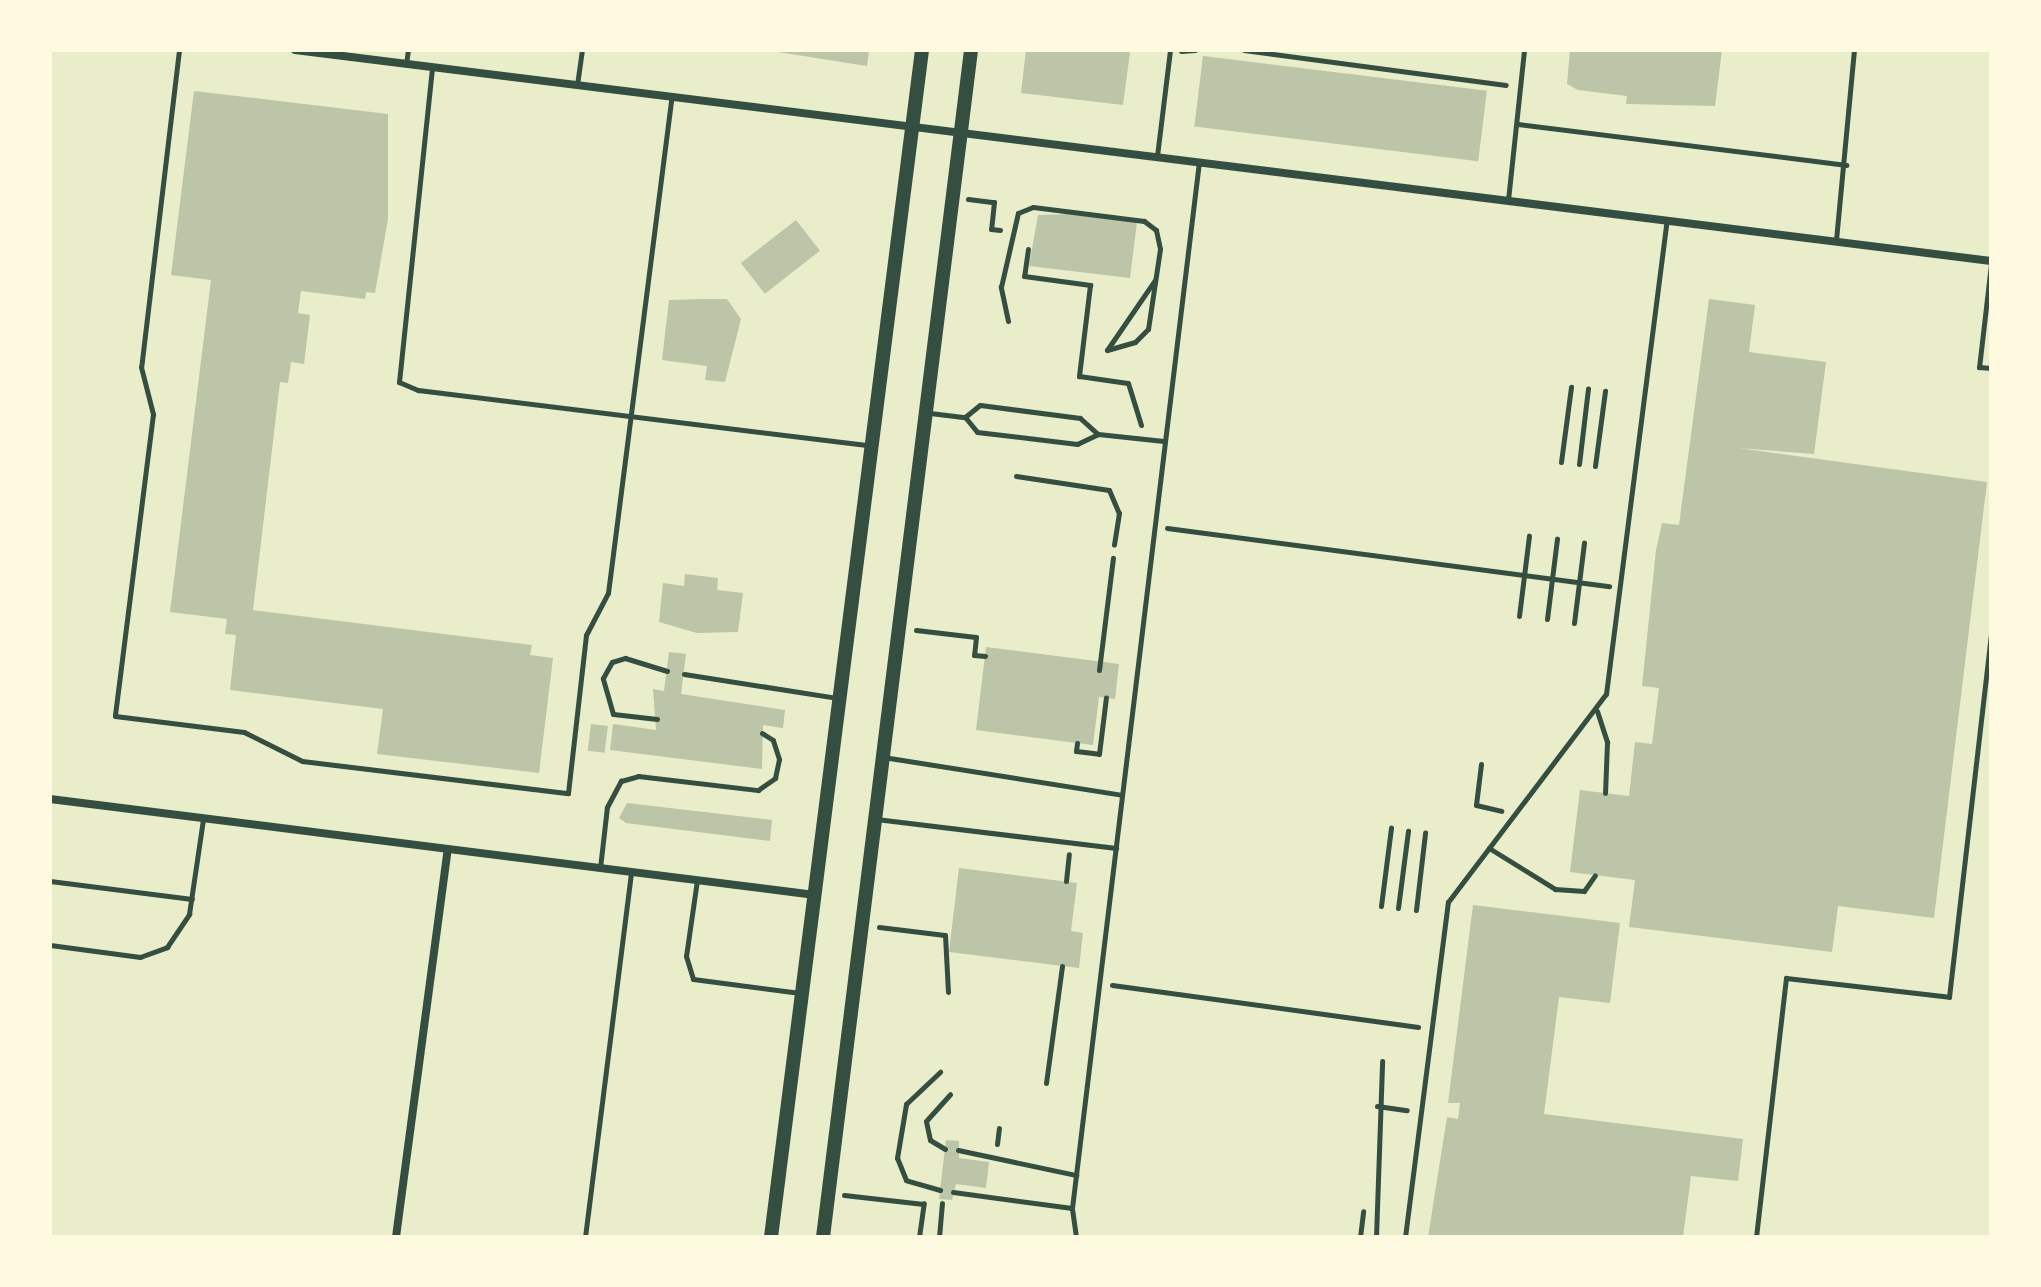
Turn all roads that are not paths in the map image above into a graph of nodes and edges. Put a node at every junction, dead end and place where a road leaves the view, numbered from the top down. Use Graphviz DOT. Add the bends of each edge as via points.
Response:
graph roads {
  1 [pos="179,50"];
  2 [pos="295,50"];
  3 [pos="408,50"];
  4 [pos="582,50"];
  5 [pos="922,50"];
  6 [pos="971,50"];
  7 [pos="1170,50"];
  8 [pos="1524,50"];
  9 [pos="1854,50"];
  10 [pos="406,64"];
  11 [pos="432,67"];
  12 [pos="577,86"];
  13 [pos="671,98"];
  14 [pos="1518,124"];
  15 [pos="913,126"];
  16 [pos="960,132"];
  17 [pos="1157,156"];
  18 [pos="1199,162"];
  19 [pos="1846,165"];
  20 [pos="1508,200"];
  21 [pos="1667,220"];
  22 [pos="1836,240"];
  23 [pos="1991,262"];
  24 [pos="1156,279"];
  25 [pos="1008,321"];
  26 [pos="1991,368"];
  27 [pos="925,412"];
  28 [pos="631,416"];
  29 [pos="965,417"];
  30 [pos="1098,434"];
  31 [pos="1165,441"];
  32 [pos="874,446"];
  33 [pos="1016,476"];
  34 [pos="1114,545"];
  35 [pos="1991,633"];
  36 [pos="667,671"];
  37 [pos="684,674"];
  38 [pos="843,699"];
  39 [pos="1597,711"];
  40 [pos="657,719"];
  41 [pos="762,733"];
  42 [pos="883,757"];
  43 [pos="1605,793"];
  44 [pos="1122,795"];
  45 [pos="50,799"];
  46 [pos="203,818"];
  47 [pos="875,819"];
  48 [pos="1116,848"];
  49 [pos="1489,848"];
  50 [pos="448,849"];
  51 [pos="600,868"];
  52 [pos="631,872"];
  53 [pos="1595,875"];
  54 [pos="697,880"];
  55 [pos="50,881"];
  56 [pos="818,896"];
  57 [pos="192,899"];
  58 [pos="50,945"];
  59 [pos="805,993"];
  60 [pos="940,1072"];
  61 [pos="950,1094"];
  62 [pos="945,1149"];
  63 [pos="958,1150"];
  64 [pos="1076,1175"];
  65 [pos="940,1190"];
  66 [pos="953,1192"];
  67 [pos="1072,1208"];
  68 [pos="396,1237"];
  69 [pos="585,1237"];
  70 [pos="771,1237"];
  71 [pos="823,1237"];
  72 [pos="1076,1237"];
  73 [pos="1405,1237"];
  74 [pos="1756,1237"];
  1 -- 28 [label="lane" via="141,367 153,414 115,716 244,732 302,761 568,793 586,635 608,593"];
  2 -- 10 [label="street"];
  3 -- 10 [label="lane"];
  4 -- 12 [label="lane"];
  5 -- 15 [label="main road"];
  6 -- 16 [label="main road"];
  7 -- 17 [label="lane"];
  8 -- 14 [label="lane"];
  9 -- 19 [label="lane"];
  10 -- 11 [label="street"];
  11 -- 12 [label="street"];
  11 -- 28 [label="lane" via="399,382 418,390"];
  12 -- 13 [label="street"];
  13 -- 15 [label="street"];
  13 -- 28 [label="lane"];
  14 -- 19 [label="lane"];
  14 -- 20 [label="lane"];
  15 -- 16 [label="street"];
  15 -- 32 [label="main road"];
  16 -- 17 [label="street"];
  16 -- 27 [label="main road"];
  17 -- 18 [label="street"];
  18 -- 20 [label="street"];
  18 -- 31 [label="lane"];
  19 -- 22 [label="lane"];
  20 -- 21 [label="street"];
  21 -- 22 [label="street"];
  21 -- 39 [label="lane" via="1620,587"];
  22 -- 23 [label="street"];
  23 -- 26 [label="lane" via="1979,367"];
  24 -- 24 [label="lane" via="1148,329 1135,342 1107,350"];
  24 -- 25 [label="lane" via="1159,236 1144,221 1033,207 1018,213 1009,231 1001,287"];
  27 -- 29 [label="lane"];
  27 -- 42 [label="main road"];
  28 -- 32 [label="lane"];
  29 -- 30 [label="lane" via="977,432 1077,444"];
  29 -- 30 [label="lane" via="980,405 1080,418"];
  30 -- 31 [label="lane"];
  31 -- 44 [label="lane"];
  32 -- 38 [label="main road"];
  33 -- 34 [label="lane" via="1109,490 1119,513"];
  35 -- 74 [label="lane" via="1949,997 1786,978"];
  36 -- 40 [label="lane" via="625,658 612,662 603,678 613,714"];
  37 -- 38 [label="lane"];
  38 -- 56 [label="main road"];
  39 -- 43 [label="lane" via="1607,742"];
  39 -- 49 [label="lane"];
  41 -- 51 [label="lane" via="773,740 779,759 775,778 758,790 638,776 621,781 607,807"];
  42 -- 44 [label="lane"];
  42 -- 47 [label="main road"];
  44 -- 48 [label="lane"];
  45 -- 46 [label="street"];
  46 -- 50 [label="street"];
  46 -- 57 [label="lane"];
  47 -- 48 [label="lane"];
  47 -- 71 [label="main road"];
  48 -- 64 [label="lane"];
  49 -- 53 [label="lane" via="1555,889 1584,891"];
  49 -- 73 [label="lane" via="1448,902"];
  50 -- 51 [label="street"];
  50 -- 68 [label="street"];
  51 -- 52 [label="street"];
  52 -- 54 [label="street"];
  52 -- 69 [label="lane"];
  54 -- 56 [label="street"];
  54 -- 59 [label="lane" via="686,956 693,979"];
  55 -- 57 [label="lane"];
  56 -- 59 [label="main road"];
  57 -- 58 [label="lane" via="167,947 140,957"];
  59 -- 70 [label="main road"];
  60 -- 65 [label="lane" via="906,1104 897,1158 906,1180"];
  61 -- 62 [label="lane" via="926,1121 930,1140"];
  63 -- 64 [label="lane"];
  64 -- 67 [label="lane"];
  66 -- 67 [label="lane"];
  67 -- 72 [label="lane"];
}
